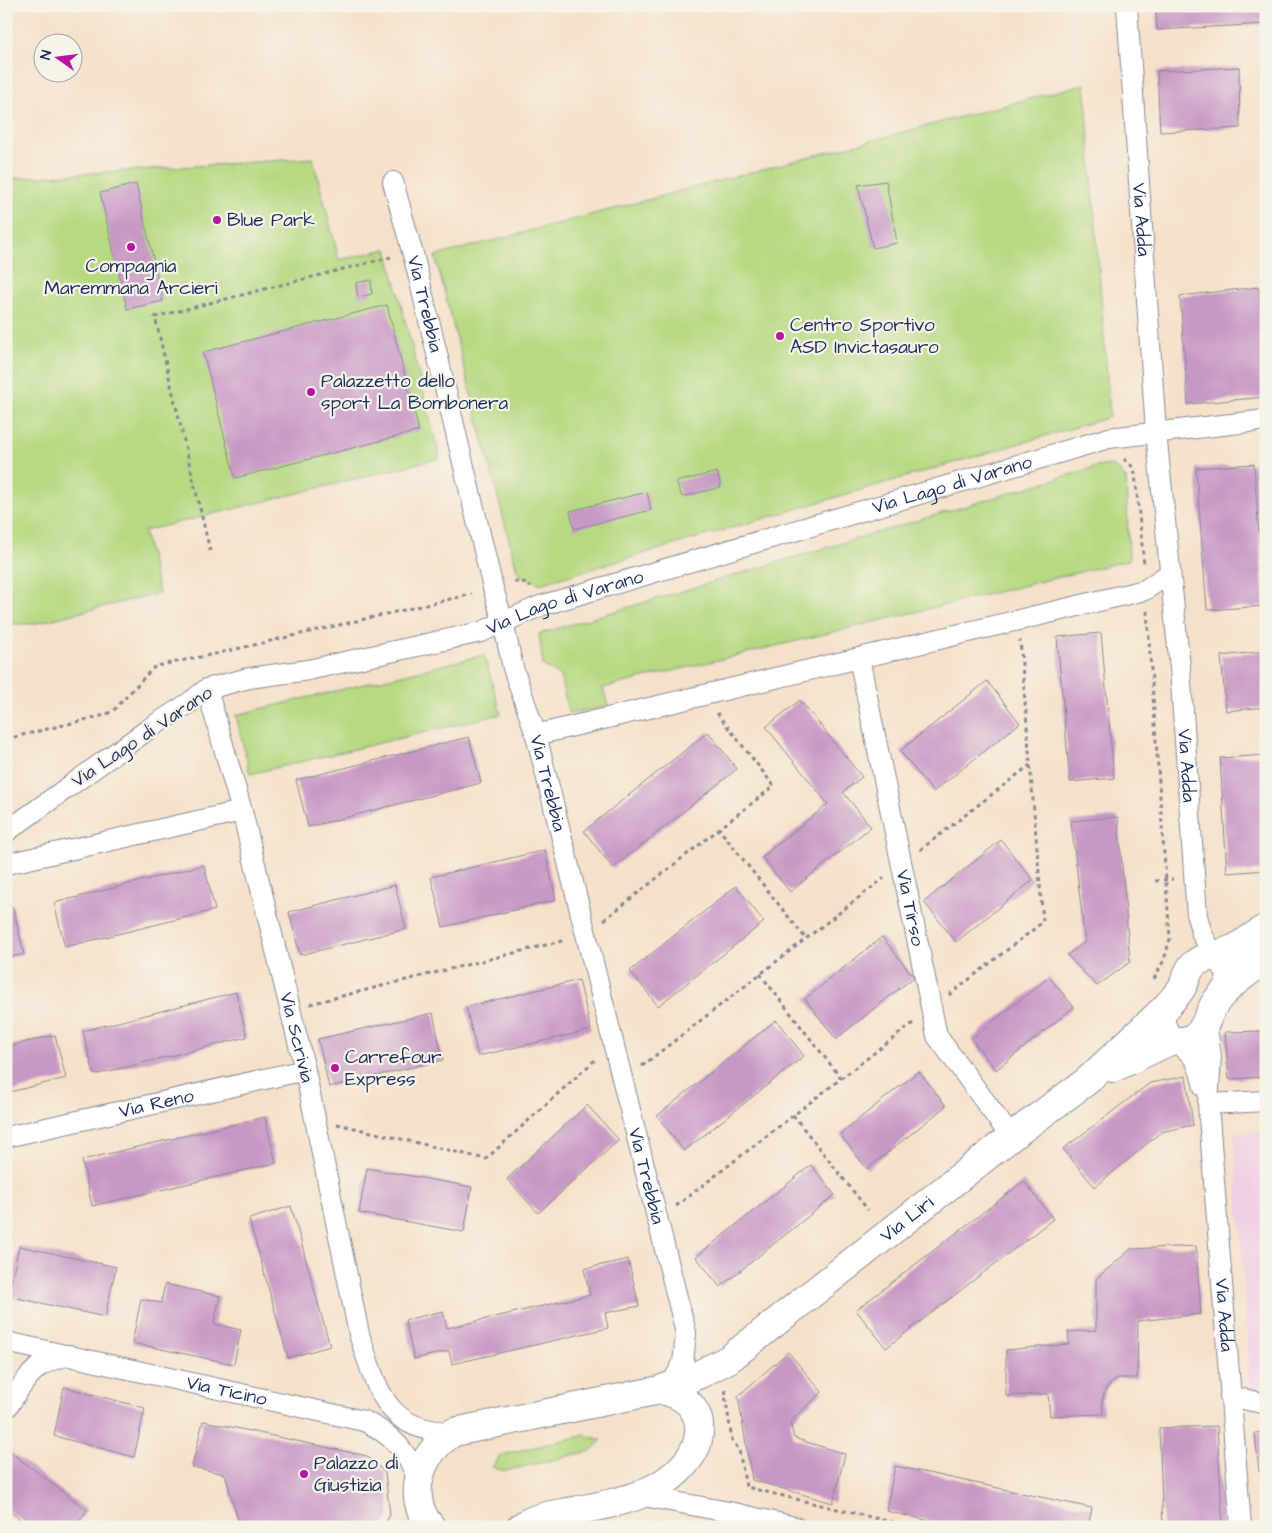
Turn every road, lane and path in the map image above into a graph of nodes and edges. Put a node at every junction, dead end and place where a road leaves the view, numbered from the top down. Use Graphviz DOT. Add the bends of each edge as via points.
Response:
graph roads {
  1 [pos="1127,6"];
  2 [pos="393,182"];
  3 [pos="412,252"];
  4 [pos="1266,420"];
  5 [pos="1156,432"];
  6 [pos="1125,459"];
  7 [pos="210,552"];
  8 [pos="1170,573"];
  9 [pos="1146,590"];
  10 [pos="503,622"];
  11 [pos="859,658"];
  12 [pos="206,689"];
  13 [pos="702,695"];
  14 [pos="536,735"];
  15 [pos="1030,764"];
  16 [pos="242,811"];
  17 [pos="719,829"];
  18 [pos="6,832"];
  19 [pos="6,864"];
  20 [pos="902,864"];
  21 [pos="1166,880"];
  22 [pos="1155,881"];
  23 [pos="1266,928"];
  24 [pos="1214,956"];
  25 [pos="1266,960"];
  26 [pos="760,974"];
  27 [pos="1152,984"];
  28 [pos="1223,993"];
  29 [pos="1162,1011"];
  30 [pos="1207,1020"];
  31 [pos="1172,1040"];
  32 [pos="613,1044"];
  33 [pos="305,1070"];
  34 [pos="841,1078"];
  35 [pos="623,1081"];
  36 [pos="1087,1081"];
  37 [pos="1266,1101"];
  38 [pos="1208,1104"];
  39 [pos="793,1115"];
  40 [pos="315,1118"];
  41 [pos="6,1137"];
  42 [pos="1011,1137"];
  43 [pos="868,1210"];
  44 [pos="6,1342"];
  45 [pos="69,1355"];
  46 [pos="729,1359"];
  47 [pos="727,1386"];
  48 [pos="666,1387"];
  49 [pos="377,1388"];
  50 [pos="1230,1396"];
  51 [pos="1266,1404"];
  52 [pos="6,1409"];
  53 [pos="349,1417"];
  54 [pos="700,1427"];
  55 [pos="454,1432"];
  56 [pos="418,1483"];
  57 [pos="638,1495"];
  58 [pos="736,1520"];
  59 [pos="426,1523"];
  60 [pos="521,1527"];
  61 [pos="795,1527"];
  62 [pos="912,1527"];
  63 [pos="1241,1527"];
  1 -- 5 [label="street, Via Adda"];
  2 -- 3 [label="street, Via Trebbia"];
  3 -- 7 [label="path" via="155,317"];
  3 -- 10 [label="street, Via Trebbia"];
  4 -- 5 [label="street, Via Lago di Varano"];
  5 -- 8 [label="street, Via Adda"];
  5 -- 10 [label="street, Via Lago di Varano" via="1104,440 540,606"];
  6 -- 9 [label="path" via="1135,473"];
  8 -- 9 [label="street"];
  8 -- 24 [label="street, Via Adda" via="1180,668 1197,916"];
  9 -- 11 [label="street"];
  9 -- 21 [label="path"];
  10 -- 12 [label="street, Via Lago di Varano" via="481,632"];
  10 -- 14 [label="street, Via Trebbia" via="513,668"];
  11 -- 13 [label="street"];
  11 -- 20 [label="street, Via Tirso"];
  12 -- 16 [label="street, Via Scrivia"];
  12 -- 18 [label="street, Via Lago di Varano"];
  13 -- 14 [label="street"];
  13 -- 17 [label="path" via="774,786"];
  14 -- 32 [label="street, Via Trebbia"];
  15 -- 20 [label="path"];
  16 -- 19 [label="street"];
  16 -- 33 [label="street, Via Scrivia"];
  20 -- 26 [label="path"];
  20 -- 42 [label="street, Via Tirso" via="937,1036"];
  21 -- 22 [label="path"];
  21 -- 27 [label="path" via="1170,939"];
  23 -- 24 [label="main road, Via Liri" via="1236,948"];
  24 -- 28 [label="main road, Via Liri" via="1226,963 1231,975 1228,988"];
  24 -- 29 [label="main road, Via Liri" via="1194,964 1180,991"];
  25 -- 28 [label="main road, Via Liri"];
  26 -- 34 [label="path"];
  26 -- 35 [label="path"];
  28 -- 30 [label="main road, Via Liri" via="1212,1006"];
  29 -- 31 [label="main road" via="1161,1025"];
  29 -- 36 [label="main road, Via Liri"];
  30 -- 31 [label="main road, Via Liri" via="1204,1028 1189,1040"];
  30 -- 38 [label="street, Via Adda" via="1211,1056"];
  31 -- 36 [label="main road, Via Liri"];
  31 -- 38 [label="street, Via Adda" via="1193,1056 1202,1076"];
  32 -- 35 [label="street, Via Trebbia"];
  32 -- 40 [label="path" via="486,1159"];
  33 -- 40 [label="street, Via Scrivia"];
  33 -- 41 [label="street, Via Reno"];
  35 -- 48 [label="street, Via Trebbia" via="686,1333 683,1363"];
  36 -- 42 [label="main road, Via Liri"];
  37 -- 38 [label="street"];
  38 -- 50 [label="street, Via Adda"];
  39 -- 43 [label="path"];
  40 -- 49 [label="street, Via Scrivia" via="359,1334"];
  42 -- 46 [label="main road, Via Liri"];
  44 -- 45 [label="street, Via Ticino"];
  45 -- 52 [label="street" via="40,1366"];
  45 -- 53 [label="street, Via Ticino"];
  46 -- 48 [label="main road, Via Liri"];
  46 -- 54 [label="main road, Via Liri" via="707,1393"];
  47 -- 62 [label="path" via="725,1395 732,1440 739,1450 746,1487"];
  48 -- 54 [label="main road" via="690,1405"];
  48 -- 55 [label="main road, Via Liri"];
  49 -- 53 [label="street" via="372,1407 357,1417"];
  49 -- 55 [label="street, Via Scrivia" via="391,1409 412,1425 426,1430"];
  50 -- 51 [label="street"];
  50 -- 63 [label="street, Via Adda"];
  53 -- 56 [label="street, Via Ticino" via="364,1421 390,1437 408,1458"];
  54 -- 57 [label="main road, Via Liri" via="696,1446 688,1461 665,1483"];
  55 -- 56 [label="main road" via="429,1455"];
  56 -- 59 [label="main road" via="419,1502"];
  57 -- 58 [label="street"];
  57 -- 60 [label="main road, Via Liri" via="541,1518"];
  58 -- 61 [label="street"];
}
